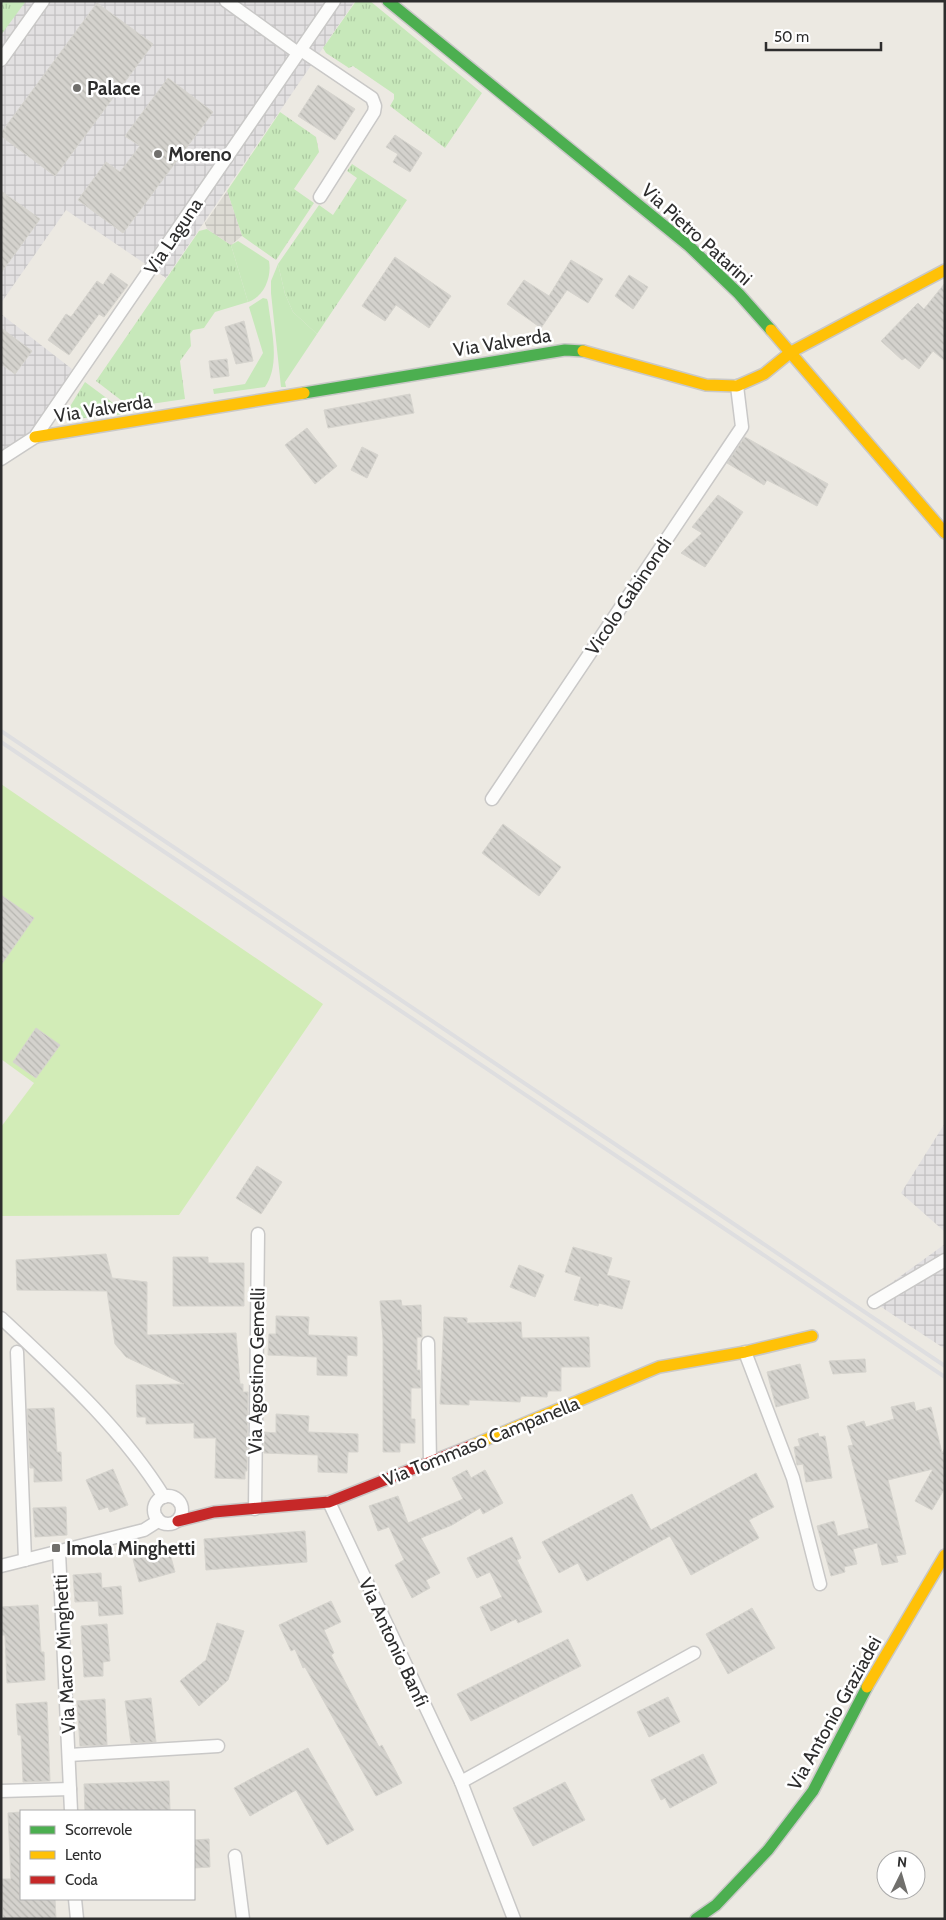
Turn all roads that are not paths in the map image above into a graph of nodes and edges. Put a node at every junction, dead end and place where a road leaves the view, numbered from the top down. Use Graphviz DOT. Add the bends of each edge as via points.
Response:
graph roads {
  1 [pos="43,1"];
  2 [pos="226,1"];
  3 [pos="334,1"];
  4 [pos="388,1"];
  5 [pos="300,52"];
  6 [pos="1,60"];
  7 [pos="320,197"];
  8 [pos="945,270"];
  9 [pos="791,352"];
  10 [pos="737,386"];
  11 [pos="35,437"];
  12 [pos="1,459"];
  13 [pos="945,533"];
  14 [pos="492,799"];
  15 [pos="258,1234"];
  16 [pos="945,1260"];
  17 [pos="874,1302"];
  18 [pos="1,1318"];
  19 [pos="812,1336"];
  20 [pos="428,1343"];
  21 [pos="17,1352"];
  22 [pos="745,1352"];
  23 [pos="430,1463"];
  24 [pos="164,1497"];
  25 [pos="329,1502"];
  26 [pos="182,1505"];
  27 [pos="255,1509"];
  28 [pos="214,1512"];
  29 [pos="157,1518"];
  30 [pos="178,1521"];
  31 [pos="59,1552"];
  32 [pos="945,1555"];
  33 [pos="25,1560"];
  34 [pos="1,1566"];
  35 [pos="820,1584"];
  36 [pos="694,1653"];
  37 [pos="218,1746"];
  38 [pos="69,1755"];
  39 [pos="461,1782"];
  40 [pos="70,1788"];
  41 [pos="1,1791"];
  42 [pos="71,1810"];
  43 [pos="235,1856"];
  44 [pos="75,1900"];
  45 [pos="77,1919"];
  46 [pos="243,1919"];
  47 [pos="514,1919"];
  48 [pos="696,1919"];
  1 -- 6 [label="street"];
  2 -- 5 [label="street"];
  3 -- 5 [label="street, Via Laguna"];
  4 -- 9 [label="street, Via Pietro Patarini" via="689,246 739,294"];
  5 -- 7 [label="street" via="372,98 375,106"];
  5 -- 11 [label="street, Via Laguna"];
  8 -- 9 [label="street, Via Valverda"];
  9 -- 10 [label="street, Via Valverda" via="764,374"];
  9 -- 13 [label="street, Via Pietro Patarini"];
  10 -- 11 [label="street, Via Valverda" via="706,385 591,352 565,350"];
  10 -- 14 [label="street, Vicolo Gabinondi" via="742,427"];
  11 -- 12 [label="street, Via Laguna"];
  15 -- 27 [label="street, Via Agostino Gemelli"];
  16 -- 17 [label="street"];
  18 -- 24 [label="street" via="100,1413"];
  19 -- 22 [label="street, Via Tommaso Campanella"];
  20 -- 23 [label="street"];
  21 -- 33 [label="street"];
  22 -- 23 [label="street, Via Tommaso Campanella" via="659,1367"];
  22 -- 35 [label="street" via="793,1478"];
  23 -- 25 [label="street, Via Tommaso Campanella"];
  24 -- 26 [label="street, Via Tommaso Campanella" via="172,1497"];
  24 -- 29 [label="street" via="155,1506"];
  25 -- 27 [label="street, Via Tommaso Campanella"];
  25 -- 39 [label="street, Via Antonio Banfi"];
  26 -- 28 [label="street, Via Tommaso Campanella"];
  26 -- 30 [label="street"];
  27 -- 28 [label="street, Via Tommaso Campanella"];
  28 -- 30 [label="street, Via Tommaso Campanella"];
  29 -- 30 [label="street, Via Tommaso Campanella" via="169,1524"];
  29 -- 31 [label="street" via="144,1530"];
  31 -- 33 [label="street"];
  31 -- 38 [label="street, Via Marco Minghetti"];
  32 -- 48 [label="street, Via Antonio Graziadei" via="871,1680 813,1791 768,1850 716,1905"];
  33 -- 34 [label="street"];
  36 -- 39 [label="street"];
  37 -- 38 [label="street, Via Marco Minghetti"];
  38 -- 40 [label="street, Via Marco Minghetti"];
  39 -- 47 [label="street, Via Antonio Banfi"];
  40 -- 41 [label="street"];
  40 -- 42 [label="street, Via Marco Minghetti"];
  43 -- 46 [label="street"];
  44 -- 45 [label="street"];
}
